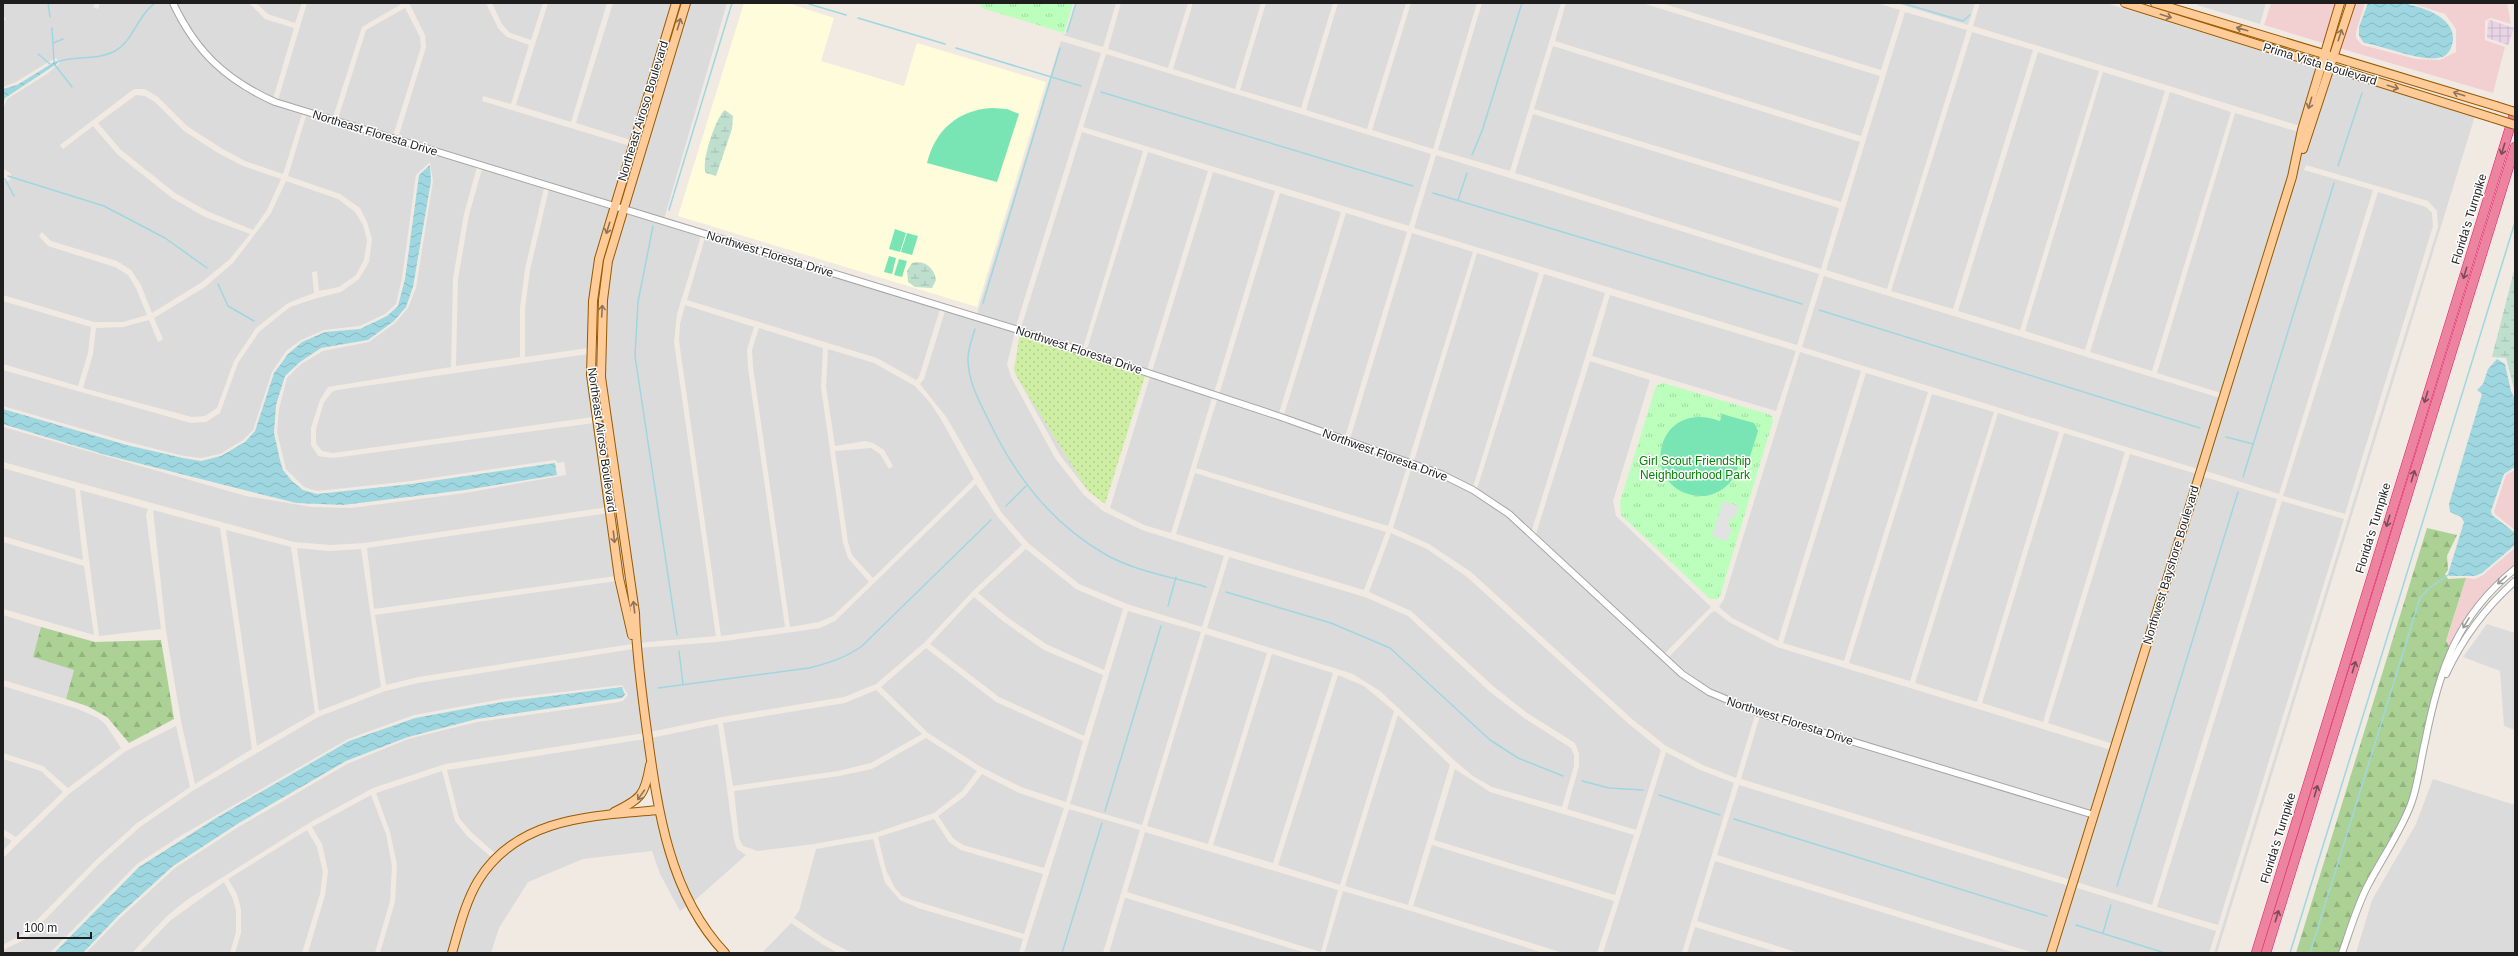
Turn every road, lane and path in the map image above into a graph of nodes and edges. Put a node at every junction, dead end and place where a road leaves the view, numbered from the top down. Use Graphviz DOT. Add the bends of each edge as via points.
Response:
graph roads {
  1 [pos="173,3"];
  2 [pos="676,3"];
  3 [pos="686,3"];
  4 [pos="2125,3"];
  5 [pos="2155,3"];
  6 [pos="2340,3"];
  7 [pos="2351,3"];
  8 [pos="2325,54"];
  9 [pos="2333,57"];
  10 [pos="2321,65"];
  11 [pos="2329,68"];
  12 [pos="2515,112"];
  13 [pos="2515,125"];
  14 [pos="2515,147"];
  15 [pos="2292,177"];
  16 [pos="619,208"];
  17 [pos="2515,569"];
  18 [pos="2515,581"];
  19 [pos="2437,691"];
  20 [pos="651,758"];
  21 [pos="660,810"];
  22 [pos="608,814"];
  23 [pos="2094,815"];
  24 [pos="452,953"];
  25 [pos="725,953"];
  26 [pos="2051,953"];
  27 [pos="2256,953"];
  28 [pos="2266,953"];
  29 [pos="2342,953"];
  1 -- 16 [label="street, Northeast Floresta Drive" via="200,49 247,89 268,99"];
  2 -- 16 [label="main road, Northeast Airoso Boulevard"];
  16 -- 3 [label="main road, Northeast Airoso Boulevard, one-way"];
  4 -- 10 [label="main road, Prima Vista Boulevard, one-way"];
  8 -- 5 [label="main road, Prima Vista Boulevard, one-way"];
  6 -- 8 [label="main road, Northwest Bayshore Boulevard"];
  9 -- 7 [label="main road, Northwest Bayshore Boulevard, one-way"];
  8 -- 9 [label="main road, Prima Vista Boulevard"];
  8 -- 10 [label="main road, Northwest Bayshore Boulevard"];
  9 -- 11 [label="main road, Northwest Bayshore Boulevard"];
  12 -- 9 [label="main road, Prima Vista Boulevard, one-way, bridge"];
  10 -- 11 [label="main road, Prima Vista Boulevard"];
  10 -- 15 [label="main road, Northwest Bayshore Boulevard, one-way" via="2302,130"];
  11 -- 13 [label="main road, Prima Vista Boulevard, one-way, bridge"];
  11 -- 15 [label="main road, Northwest Bayshore Boulevard" via="2296,173"];
  12 -- 27 [label="highway, Florida's Turnpike, one-way"];
  28 -- 14 [label="highway, Florida's Turnpike, one-way"];
  15 -- 23 [label="main road, Northwest Bayshore Boulevard"];
  16 -- 20 [label="main road, Northeast Airoso Boulevard" via="599,259 593,301 591,375 619,578 636,646"];
  16 -- 23 [label="street, Northwest Floresta Drive" via="1040,337 1281,417 1441,474 1474,490 1509,514 1664,658 1708,692 1759,713"];
  17 -- 19 [label="street, one-way" via="2472,611 2454,642"];
  18 -- 19 [label="street" via="2493,600 2477,620 2461,644"];
  19 -- 29 [label="street" via="2411,803 2401,827 2362,896"];
  20 -- 21 [label="main road, Northeast Airoso Boulevard"];
  20 -- 22 [label="main road, one-way" via="643,794 637,801"];
  21 -- 22 [label="main road"];
  21 -- 25 [label="main road, Northeast Airoso Boulevard" via="681,886 698,917"];
  22 -- 24 [label="main road" via="545,826 520,838 504,850 486,869 470,896"];
  23 -- 26 [label="main road, Northwest Bayshore Boulevard"];
}
